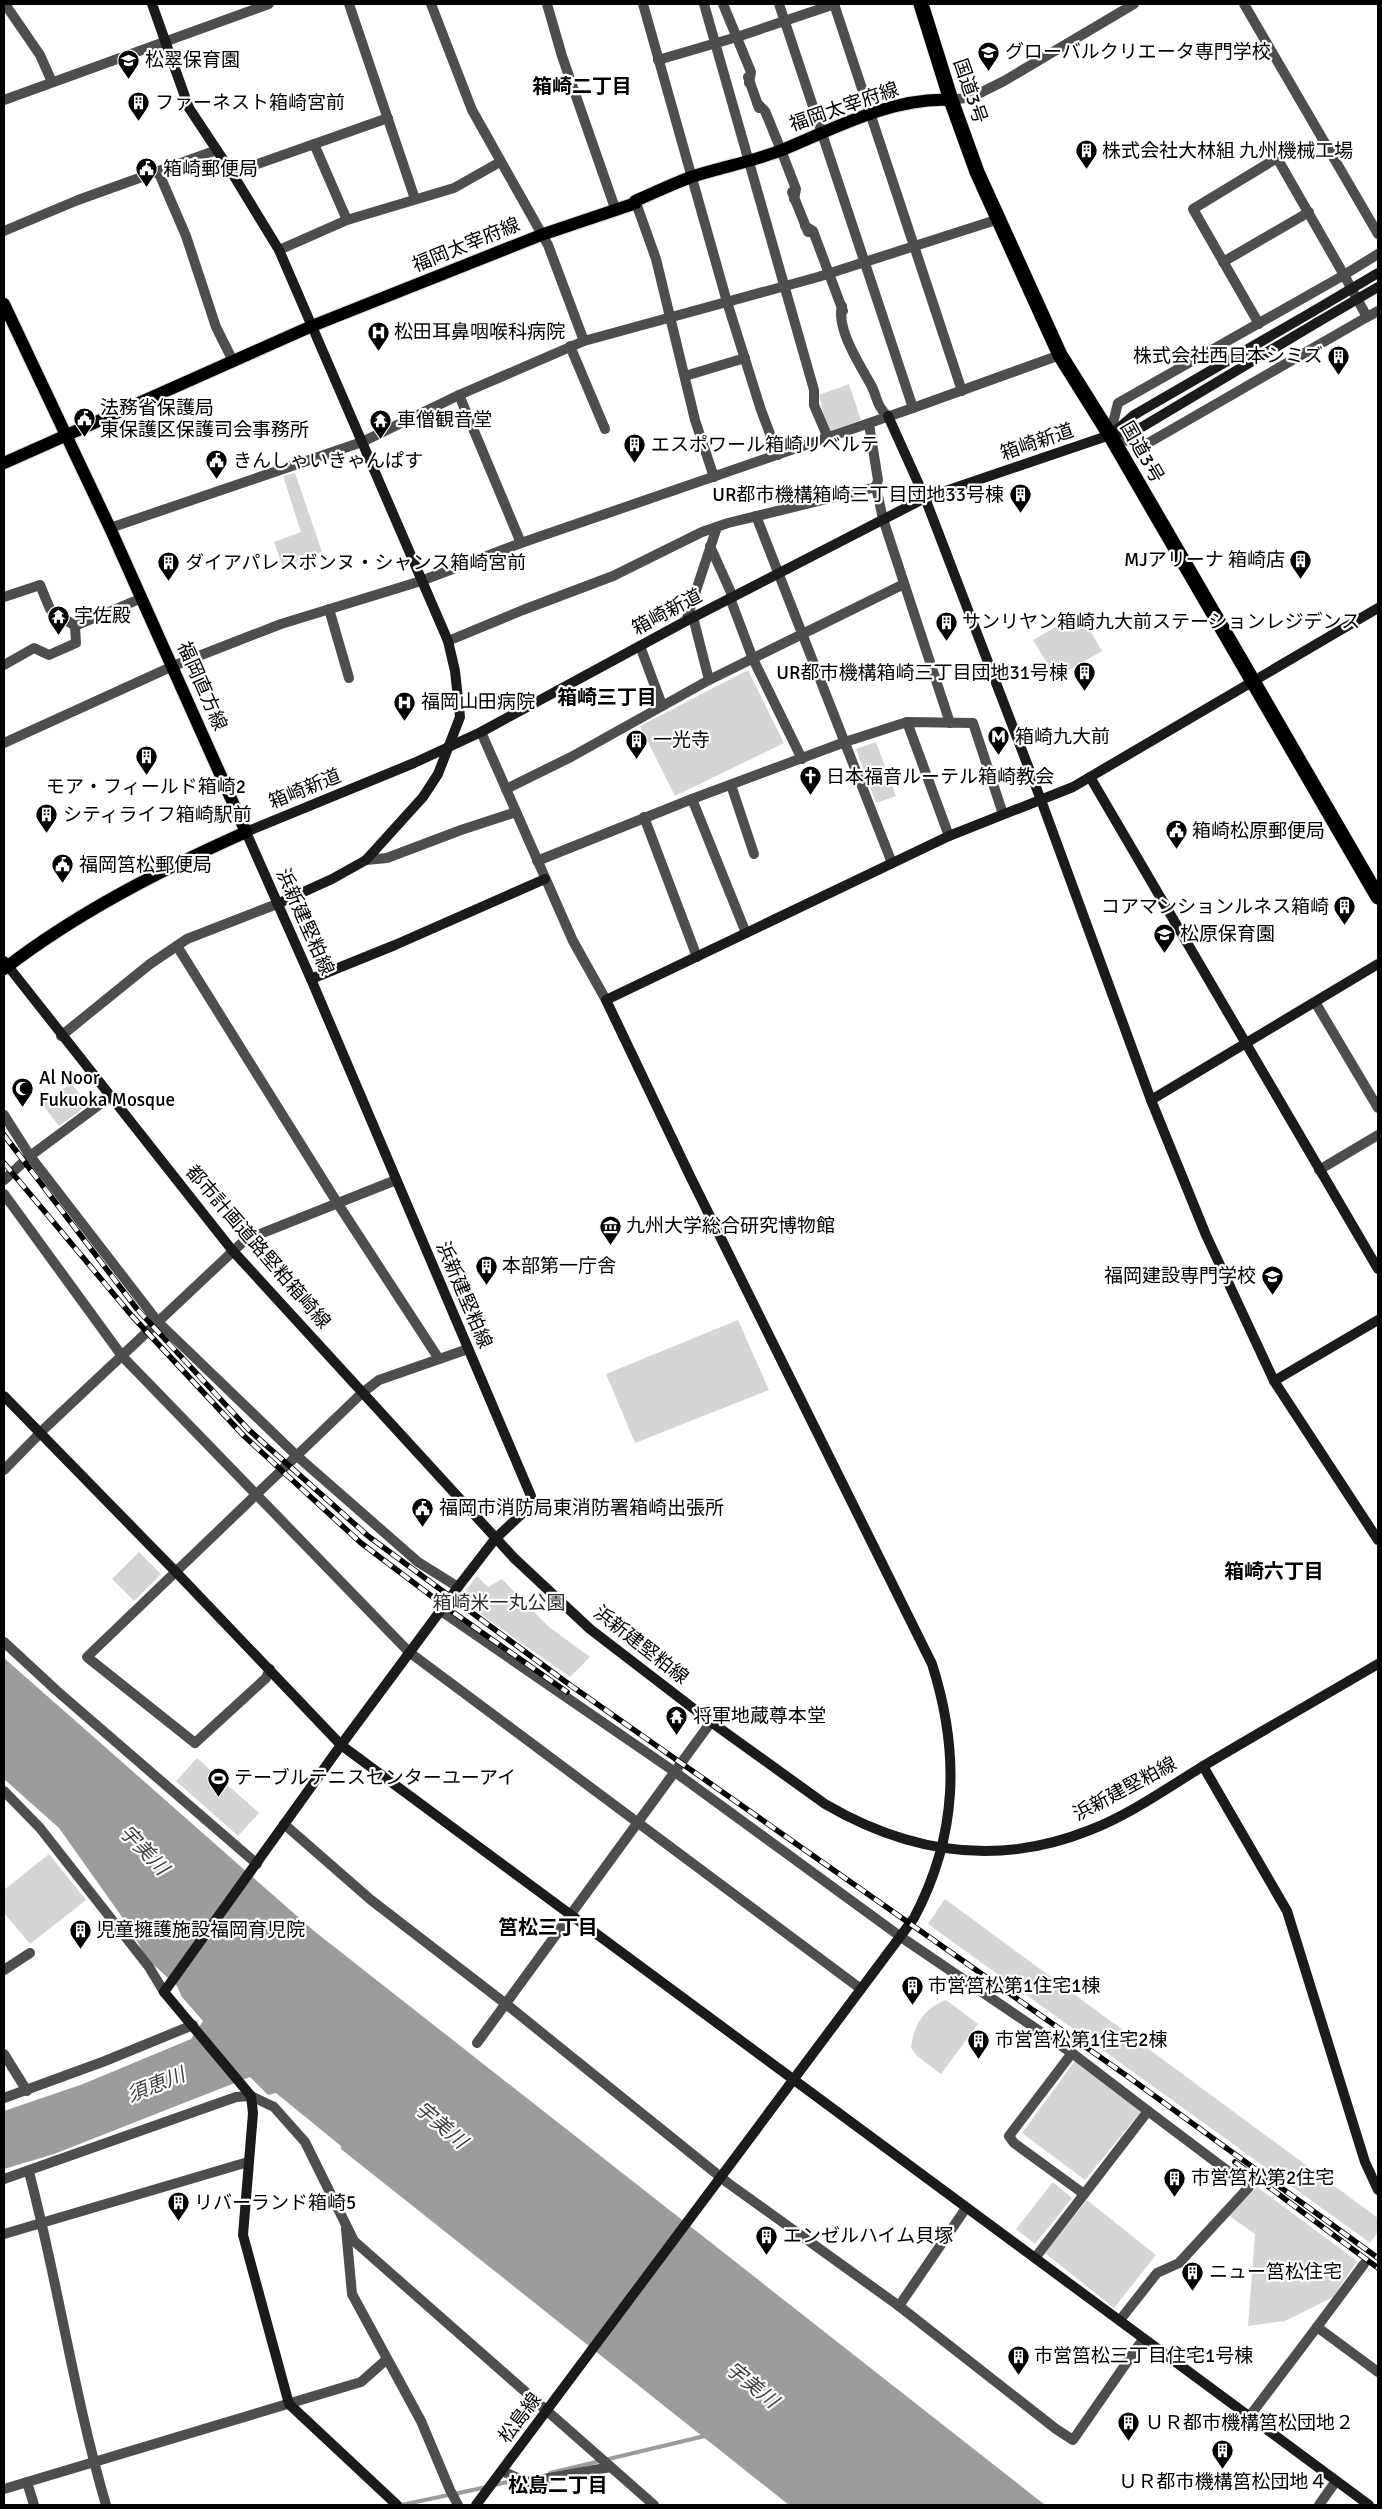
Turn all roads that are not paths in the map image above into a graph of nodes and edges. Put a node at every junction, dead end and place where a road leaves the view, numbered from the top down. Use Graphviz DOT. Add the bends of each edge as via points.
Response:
graph roads {
  1 [pos="5,4"];
  2 [pos="152,4"];
  3 [pos="269,4"];
  4 [pos="349,4"];
  5 [pos="431,4"];
  6 [pos="547,4"];
  7 [pos="643,4"];
  8 [pos="704,4"];
  9 [pos="719,4"];
  10 [pos="723,4"];
  11 [pos="779,4"];
  12 [pos="835,4"];
  13 [pos="921,4"];
  14 [pos="1134,4"];
  15 [pos="1244,4"];
  16 [pos="729,20"];
  17 [pos="785,20"];
  18 [pos="737,37"];
  19 [pos="164,42"];
  20 [pos="715,43"];
  21 [pos="658,60"];
  22 [pos="52,82"];
  23 [pos="4,100"];
  24 [pos="951,100"];
  25 [pos="870,115"];
  26 [pos="388,118"];
  27 [pos="821,132"];
  28 [pos="314,144"];
  29 [pos="217,150"];
  30 [pos="781,150"];
  31 [pos="749,160"];
  32 [pos="500,162"];
  33 [pos="158,171"];
  34 [pos="232,173"];
  35 [pos="693,177"];
  36 [pos="415,199"];
  37 [pos="636,203"];
  38 [pos="616,211"];
  39 [pos="1309,212"];
  40 [pos="999,219"];
  41 [pos="347,220"];
  42 [pos="4,231"];
  43 [pos="1378,234"];
  44 [pos="541,235"];
  45 [pos="916,246"];
  46 [pos="279,250"];
  47 [pos="1378,254"];
  48 [pos="1224,262"];
  49 [pos="865,263"];
  50 [pos="830,273"];
  51 [pos="1378,273"];
  52 [pos="1344,274"];
  53 [pos="784,287"];
  54 [pos="1378,287"];
  55 [pos="727,302"];
  56 [pos="4,304"];
  57 [pos="1378,311"];
  58 [pos="672,317"];
  59 [pos="1367,317"];
  60 [pos="1259,324"];
  61 [pos="312,326"];
  62 [pos="584,341"];
  63 [pos="570,346"];
  64 [pos="1060,355"];
  65 [pos="745,358"];
  66 [pos="233,361"];
  67 [pos="685,376"];
  68 [pos="962,391"];
  69 [pos="459,395"];
  70 [pos="913,408"];
  71 [pos="888,416"];
  72 [pos="869,424"];
  73 [pos="605,429"];
  74 [pos="64,435"];
  75 [pos="1110,435"];
  76 [pos="828,438"];
  77 [pos="362,442"];
  78 [pos="778,455"];
  79 [pos="4,463"];
  80 [pos="714,477"];
  81 [pos="876,487"];
  82 [pos="925,498"];
  83 [pos="756,516"];
  84 [pos="883,519"];
  85 [pos="717,527"];
  86 [pos="110,528"];
  87 [pos="521,543"];
  88 [pos="710,546"];
  89 [pos="780,573"];
  90 [pos="421,581"];
  91 [pos="904,584"];
  92 [pos="4,597"];
  93 [pos="142,598"];
  94 [pos="731,598"];
  95 [pos="1378,608"];
  96 [pos="329,609"];
  97 [pos="690,619"];
  98 [pos="75,626"];
  99 [pos="804,634"];
  100 [pos="448,641"];
  101 [pos="640,646"];
  102 [pos="753,659"];
  103 [pos="4,665"];
  104 [pos="173,666"];
  105 [pos="350,678"];
  106 [pos="709,680"];
  107 [pos="1251,681"];
  108 [pos="662,705"];
  109 [pos="907,722"];
  110 [pos="950,724"];
  111 [pos="481,732"];
  112 [pos="845,742"];
  113 [pos="4,743"];
  114 [pos="447,748"];
  115 [pos="802,759"];
  116 [pos="1090,778"];
  117 [pos="731,785"];
  118 [pos="506,789"];
  119 [pos="692,799"];
  120 [pos="1041,800"];
  121 [pos="516,812"];
  122 [pos="1003,814"];
  123 [pos="644,817"];
  124 [pos="246,832"];
  125 [pos="949,836"];
  126 [pos="754,854"];
  127 [pos="366,860"];
  128 [pos="537,861"];
  129 [pos="892,863"];
  130 [pos="544,879"];
  131 [pos="1378,897"];
  132 [pos="277,904"];
  133 [pos="746,933"];
  134 [pos="178,946"];
  135 [pos="697,957"];
  136 [pos="1378,964"];
  137 [pos="5,965"];
  138 [pos="311,979"];
  139 [pos="606,1000"];
  140 [pos="1315,1002"];
  141 [pos="61,1036"];
  142 [pos="1245,1044"];
  143 [pos="110,1096"];
  144 [pos="1151,1100"];
  145 [pos="1378,1108"];
  146 [pos="4,1115"];
  147 [pos="1378,1135"];
  148 [pos="30,1156"];
  149 [pos="1319,1170"];
  150 [pos="4,1180"];
  151 [pos="396,1180"];
  152 [pos="4,1194"];
  153 [pos="338,1204"];
  154 [pos="232,1250"];
  155 [pos="1378,1269"];
  156 [pos="1378,1320"];
  157 [pos="158,1322"];
  158 [pos="468,1349"];
  159 [pos="122,1356"];
  160 [pos="440,1359"];
  161 [pos="1274,1381"];
  162 [pos="362,1393"];
  163 [pos="4,1396"];
  164 [pos="39,1434"];
  165 [pos="297,1456"];
  166 [pos="4,1470"];
  167 [pos="257,1495"];
  168 [pos="495,1539"];
  169 [pos="1378,1540"];
  170 [pos="176,1572"];
  171 [pos="458,1587"];
  172 [pos="441,1611"];
  173 [pos="4,1642"];
  174 [pos="409,1652"];
  175 [pos="1378,1664"];
  176 [pos="270,1669"];
  177 [pos="711,1722"];
  178 [pos="341,1745"];
  179 [pos="1203,1766"];
  180 [pos="675,1772"];
  181 [pos="4,1792"];
  182 [pos="638,1822"];
  183 [pos="284,1824"];
  184 [pos="942,1848"];
  185 [pos="254,1867"];
  186 [pos="570,1915"];
  187 [pos="901,1937"];
  188 [pos="30,1953"];
  189 [pos="4,1970"];
  190 [pos="167,1987"];
  191 [pos="861,1989"];
  192 [pos="506,2004"];
  193 [pos="195,2028"];
  194 [pos="477,2043"];
  195 [pos="1072,2053"];
  196 [pos="4,2054"];
  197 [pos="792,2079"];
  198 [pos="27,2091"];
  199 [pos="251,2096"];
  200 [pos="4,2098"];
  201 [pos="1148,2111"];
  202 [pos="248,2162"];
  203 [pos="30,2172"];
  204 [pos="720,2176"];
  205 [pos="4,2180"];
  206 [pos="1378,2190"];
  207 [pos="1084,2194"];
  208 [pos="966,2208"];
  209 [pos="42,2222"];
  210 [pos="345,2223"];
  211 [pos="4,2234"];
  212 [pos="1034,2258"];
  213 [pos="1364,2264"];
  214 [pos="899,2306"];
  215 [pos="1120,2320"];
  216 [pos="1317,2327"];
  217 [pos="1143,2339"];
  218 [pos="387,2359"];
  219 [pos="1378,2372"];
  220 [pos="289,2404"];
  221 [pos="547,2412"];
  222 [pos="1249,2417"];
  223 [pos="94,2463"];
  224 [pos="611,2467"];
  225 [pos="502,2471"];
  226 [pos="1336,2481"];
  227 [pos="27,2482"];
  228 [pos="4,2488"];
  229 [pos="34,2505"];
  230 [pos="106,2505"];
  231 [pos="397,2505"];
  232 [pos="458,2505"];
  233 [pos="476,2505"];
  234 [pos="654,2505"];
  235 [pos="1319,2505"];
  236 [pos="1369,2505"];
  1 -- 22 [label="street" via="40,55"];
  2 -- 19 [label="street"];
  3 -- 19 [label="street"];
  4 -- 26 [label="street"];
  5 -- 32 [label="street" via="472,110"];
  6 -- 38 [label="street" via="577,102"];
  7 -- 21 [label="street"];
  8 -- 20 [label="street"];
  9 -- 16 [label="street"];
  10 -- 16 [label="street"];
  11 -- 17 [label="street"];
  12 -- 17 [label="street"];
  12 -- 25 [label="street"];
  13 -- 24 [label="highway, 国道3号"];
  14 -- 24 [label="street" via="1004,81 972,97"];
  15 -- 43 [label="street"];
  16 -- 18 [label="street"];
  17 -- 18 [label="street"];
  17 -- 27 [label="street"];
  18 -- 20 [label="street"];
  18 -- 30 [label="street" via="751,72 749,83"];
  19 -- 22 [label="street"];
  19 -- 29 [label="street" via="189,108"];
  20 -- 21 [label="street"];
  20 -- 31 [label="street"];
  21 -- 35 [label="street"];
  22 -- 23 [label="street"];
  24 -- 25 [label="main road, 福岡太宰府線" via="927,99"];
  24 -- 40 [label="highway, 国道3号" via="977,172"];
  25 -- 27 [label="main road, 福岡太宰府線"];
  25 -- 45 [label="street"];
  26 -- 28 [label="street"];
  26 -- 36 [label="street"];
  27 -- 30 [label="main road, 福岡太宰府線"];
  27 -- 49 [label="street"];
  28 -- 34 [label="street"];
  28 -- 41 [label="street"];
  29 -- 33 [label="street"];
  29 -- 34 [label="street"];
  30 -- 31 [label="main road, 福岡太宰府線"];
  30 -- 50 [label="street" via="790,173 788,182 794,199 814,246 820,251"];
  31 -- 35 [label="main road, 福岡太宰府線"];
  31 -- 53 [label="street"];
  32 -- 36 [label="street" via="454,188"];
  32 -- 44 [label="street"];
  33 -- 42 [label="street"];
  33 -- 66 [label="street" via="186,236 216,327"];
  34 -- 46 [label="street"];
  35 -- 37 [label="main road, 福岡太宰府線"];
  35 -- 55 [label="street"];
  36 -- 41 [label="street"];
  37 -- 38 [label="main road, 福岡太宰府線"];
  37 -- 58 [label="street" via="656,258"];
  38 -- 44 [label="main road, 福岡太宰府線"];
  39 -- 48 [label="street"];
  39 -- 48 [label="street" via="1277,158 1193,208"];
  39 -- 52 [label="street"];
  40 -- 45 [label="street"];
  40 -- 64 [label="highway, 国道3号"];
  41 -- 46 [label="street"];
  44 -- 61 [label="main road, 福岡太宰府線"];
  44 -- 62 [label="street" via="548,245"];
  45 -- 49 [label="street"];
  45 -- 68 [label="street"];
  46 -- 61 [label="street"];
  47 -- 52 [label="street"];
  48 -- 60 [label="street"];
  49 -- 50 [label="street"];
  49 -- 70 [label="street"];
  50 -- 53 [label="street"];
  50 -- 71 [label="street" via="848,322 845,331 857,362 872,386 881,411"];
  51 -- 75 [label="street, bridge" via="1134,416"];
  52 -- 59 [label="street"];
  52 -- 60 [label="street"];
  53 -- 55 [label="street"];
  53 -- 76 [label="street" via="814,390 814,404"];
  54 -- 75 [label="street, bridge" via="1142,427"];
  55 -- 58 [label="street"];
  55 -- 65 [label="street"];
  56 -- 74 [label="main road, 福岡直方線"];
  57 -- 59 [label="street"];
  58 -- 62 [label="street"];
  58 -- 67 [label="street"];
  59 -- 75 [label="street" via="1143,446"];
  60 -- 75 [label="street" via="1118,403"];
  61 -- 66 [label="main road, 福岡太宰府線"];
  61 -- 77 [label="street"];
  62 -- 63 [label="street"];
  63 -- 69 [label="street"];
  63 -- 73 [label="street"];
  64 -- 68 [label="street"];
  64 -- 75 [label="highway, 国道3号"];
  65 -- 67 [label="street"];
  65 -- 78 [label="street"];
  66 -- 74 [label="main road, 福岡太宰府線"];
  67 -- 80 [label="street" via="695,420"];
  68 -- 70 [label="street"];
  69 -- 77 [label="street"];
  69 -- 87 [label="street"];
  70 -- 71 [label="street"];
  71 -- 72 [label="street"];
  71 -- 82 [label="street"];
  72 -- 76 [label="street"];
  72 -- 81 [label="street" via="878,480"];
  74 -- 79 [label="main road, 福岡太宰府線"];
  74 -- 86 [label="main road, 福岡直方線"];
  75 -- 82 [label="street, 箱崎新道"];
  75 -- 107 [label="highway, 国道3号"];
  76 -- 78 [label="street"];
  77 -- 86 [label="street"];
  77 -- 90 [label="street"];
  78 -- 80 [label="street"];
  80 -- 87 [label="street"];
  81 -- 83 [label="street"];
  81 -- 84 [label="street"];
  82 -- 84 [label="street, 箱崎新道"];
  82 -- 120 [label="street"];
  83 -- 85 [label="street"];
  83 -- 89 [label="street"];
  84 -- 89 [label="street, 箱崎新道"];
  84 -- 91 [label="street"];
  85 -- 88 [label="street"];
  85 -- 100 [label="street" via="614,576"];
  86 -- 93 [label="main road, 福岡直方線"];
  87 -- 90 [label="street"];
  88 -- 94 [label="street"];
  88 -- 97 [label="street"];
  89 -- 94 [label="street, 箱崎新道"];
  89 -- 99 [label="street"];
  90 -- 96 [label="street"];
  90 -- 100 [label="street"];
  91 -- 99 [label="street"];
  91 -- 110 [label="street"];
  92 -- 98 [label="street" via="40,585 50,608"];
  93 -- 98 [label="street"];
  93 -- 104 [label="main road, 福岡直方線"];
  94 -- 97 [label="street, 箱崎新道"];
  94 -- 102 [label="street"];
  95 -- 107 [label="street"];
  96 -- 104 [label="street"];
  96 -- 105 [label="street"];
  97 -- 101 [label="street, 箱崎新道"];
  97 -- 106 [label="street"];
  98 -- 103 [label="street" via="76,642 49,655 34,648"];
  99 -- 102 [label="street"];
  99 -- 112 [label="street"];
  100 -- 114 [label="street" via="460,717"];
  101 -- 108 [label="street"];
  101 -- 111 [label="street, 箱崎新道"];
  102 -- 106 [label="street"];
  102 -- 115 [label="street"];
  104 -- 113 [label="street"];
  104 -- 124 [label="main road, 福岡直方線"];
  106 -- 108 [label="street"];
  107 -- 116 [label="street"];
  107 -- 131 [label="highway, 国道3号"];
  108 -- 118 [label="street" via="571,757"];
  109 -- 110 [label="street"];
  109 -- 112 [label="street"];
  109 -- 125 [label="street"];
  110 -- 122 [label="street" via="973,722"];
  111 -- 114 [label="street, 箱崎新道"];
  111 -- 118 [label="street"];
  112 -- 115 [label="street"];
  112 -- 129 [label="street"];
  114 -- 124 [label="street, 箱崎新道"];
  114 -- 127 [label="street" via="438,774 423,797"];
  115 -- 117 [label="street"];
  116 -- 120 [label="street"];
  116 -- 142 [label="street"];
  117 -- 119 [label="street"];
  117 -- 126 [label="street"];
  118 -- 121 [label="street"];
  119 -- 123 [label="street"];
  119 -- 133 [label="street"];
  120 -- 122 [label="street"];
  120 -- 144 [label="street"];
  121 -- 127 [label="street" via="387,858"];
  121 -- 128 [label="street"];
  122 -- 125 [label="street"];
  123 -- 128 [label="street"];
  123 -- 135 [label="street"];
  124 -- 132 [label="street, 浜新建堅粕線"];
  124 -- 137 [label="main road" via="127,889"];
  125 -- 129 [label="street"];
  127 -- 132 [label="street"];
  128 -- 130 [label="street"];
  129 -- 133 [label="street"];
  130 -- 138 [label="street"];
  130 -- 139 [label="street"];
  132 -- 134 [label="street" via="187,939"];
  132 -- 138 [label="street, 浜新建堅粕線"];
  133 -- 135 [label="street"];
  134 -- 141 [label="street" via="150,964"];
  134 -- 153 [label="street"];
  135 -- 139 [label="street"];
  136 -- 140 [label="street"];
  137 -- 141 [label="street, 都市計画道路堅粕箱崎線"];
  138 -- 151 [label="street, 浜新建堅粕線"];
  139 -- 184 [label="street, 松島線" via="932,1664 943,1699 949,1736 951,1777"];
  140 -- 142 [label="street"];
  140 -- 145 [label="street"];
  141 -- 143 [label="street, 都市計画道路堅粕箱崎線"];
  142 -- 144 [label="street"];
  142 -- 149 [label="street"];
  143 -- 148 [label="street"];
  143 -- 154 [label="street, 都市計画道路堅粕箱崎線"];
  144 -- 161 [label="street" via="1210,1244"];
  146 -- 148 [label="street"];
  147 -- 149 [label="street"];
  148 -- 150 [label="street"];
  148 -- 157 [label="street"];
  149 -- 155 [label="street"];
  151 -- 153 [label="street"];
  151 -- 158 [label="street, 浜新建堅粕線"];
  152 -- 159 [label="street"];
  153 -- 154 [label="street" via="245,1240"];
  153 -- 160 [label="street"];
  154 -- 157 [label="street"];
  154 -- 162 [label="street, 都市計画道路堅粕箱崎線"];
  156 -- 161 [label="street"];
  157 -- 159 [label="street"];
  157 -- 165 [label="street"];
  158 -- 160 [label="street"];
  158 -- 168 [label="street, 浜新建堅粕線" via="530,1496 530,1508"];
  159 -- 164 [label="street"];
  159 -- 167 [label="street"];
  160 -- 162 [label="street" via="380,1380"];
  161 -- 169 [label="street"];
  162 -- 165 [label="street"];
  162 -- 168 [label="street, 都市計画道路堅粕箱崎線"];
  163 -- 164 [label="street"];
  164 -- 166 [label="street"];
  164 -- 170 [label="street"];
  165 -- 167 [label="street"];
  165 -- 171 [label="street" via="418,1562"];
  167 -- 170 [label="street"];
  167 -- 174 [label="street"];
  168 -- 171 [label="street"];
  168 -- 177 [label="street, 浜新建堅粕線" via="590,1629"];
  170 -- 176 [label="street"];
  170 -- 176 [label="street" via="87,1657 195,1743 266,1678"];
  171 -- 172 [label="street"];
  172 -- 174 [label="street"];
  172 -- 180 [label="street"];
  173 -- 185 [label="street"];
  174 -- 178 [label="street"];
  174 -- 182 [label="street"];
  175 -- 179 [label="street"];
  176 -- 178 [label="street"];
  177 -- 180 [label="street"];
  177 -- 184 [label="street, 浜新建堅粕線" via="825,1804 855,1821 883,1834"];
  178 -- 183 [label="street"];
  178 -- 186 [label="street"];
  179 -- 184 [label="street, 浜新建堅粕線" via="1116,1818 1065,1839 991,1852"];
  179 -- 206 [label="street, 浜新建堅粕線" via="1287,1911 1365,2162"];
  180 -- 182 [label="street"];
  180 -- 187 [label="street"];
  181 -- 190 [label="street" via="40,1828"];
  182 -- 186 [label="street"];
  182 -- 191 [label="street"];
  183 -- 185 [label="street"];
  183 -- 192 [label="street" via="371,1900"];
  184 -- 187 [label="street, 松島線" via="924,1900"];
  185 -- 190 [label="street"];
  186 -- 192 [label="street"];
  186 -- 197 [label="street"];
  187 -- 191 [label="street, 松島線"];
  187 -- 195 [label="street"];
  188 -- 189 [label="street"];
  190 -- 193 [label="street"];
  191 -- 197 [label="street, 松島線"];
  192 -- 194 [label="street"];
  192 -- 204 [label="street"];
  193 -- 198 [label="street"];
  193 -- 199 [label="street"];
  195 -- 201 [label="street"];
  195 -- 207 [label="street" via="1009,2136"];
  196 -- 198 [label="street"];
  197 -- 204 [label="street, 松島線"];
  197 -- 208 [label="street"];
  198 -- 200 [label="street"];
  199 -- 202 [label="street" via="253,2113"];
  199 -- 203 [label="street" via="236,2097"];
  199 -- 210 [label="street" via="274,2107 305,2142"];
  201 -- 207 [label="street"];
  201 -- 215 [label="street" via="1249,2187 1179,2263 1157,2273"];
  202 -- 209 [label="street"];
  202 -- 220 [label="street" via="243,2235"];
  203 -- 205 [label="street"];
  203 -- 209 [label="street"];
  204 -- 214 [label="street"];
  204 -- 221 [label="street, 松島線"];
  207 -- 212 [label="street"];
  208 -- 212 [label="street"];
  208 -- 214 [label="street"];
  209 -- 211 [label="street"];
  209 -- 223 [label="street"];
  210 -- 218 [label="street" via="352,2294"];
  210 -- 221 [label="street" via="354,2241"];
  212 -- 215 [label="street"];
  213 -- 216 [label="street"];
  214 -- 217 [label="street" via="1073,2440"];
  215 -- 217 [label="street"];
  216 -- 219 [label="street"];
  216 -- 222 [label="street"];
  217 -- 222 [label="street"];
  218 -- 220 [label="street" via="361,2382"];
  218 -- 232 [label="street" via="421,2421"];
  220 -- 223 [label="street"];
  220 -- 231 [label="street"];
  221 -- 224 [label="street"];
  221 -- 225 [label="street, 松島線"];
  222 -- 226 [label="street"];
  223 -- 227 [label="street"];
  223 -- 230 [label="street"];
  224 -- 225 [label="street" via="527,2482"];
  224 -- 234 [label="street"];
  225 -- 233 [label="street, 松島線"];
  226 -- 235 [label="street"];
  226 -- 236 [label="street"];
  227 -- 228 [label="street"];
  227 -- 229 [label="street"];
}
